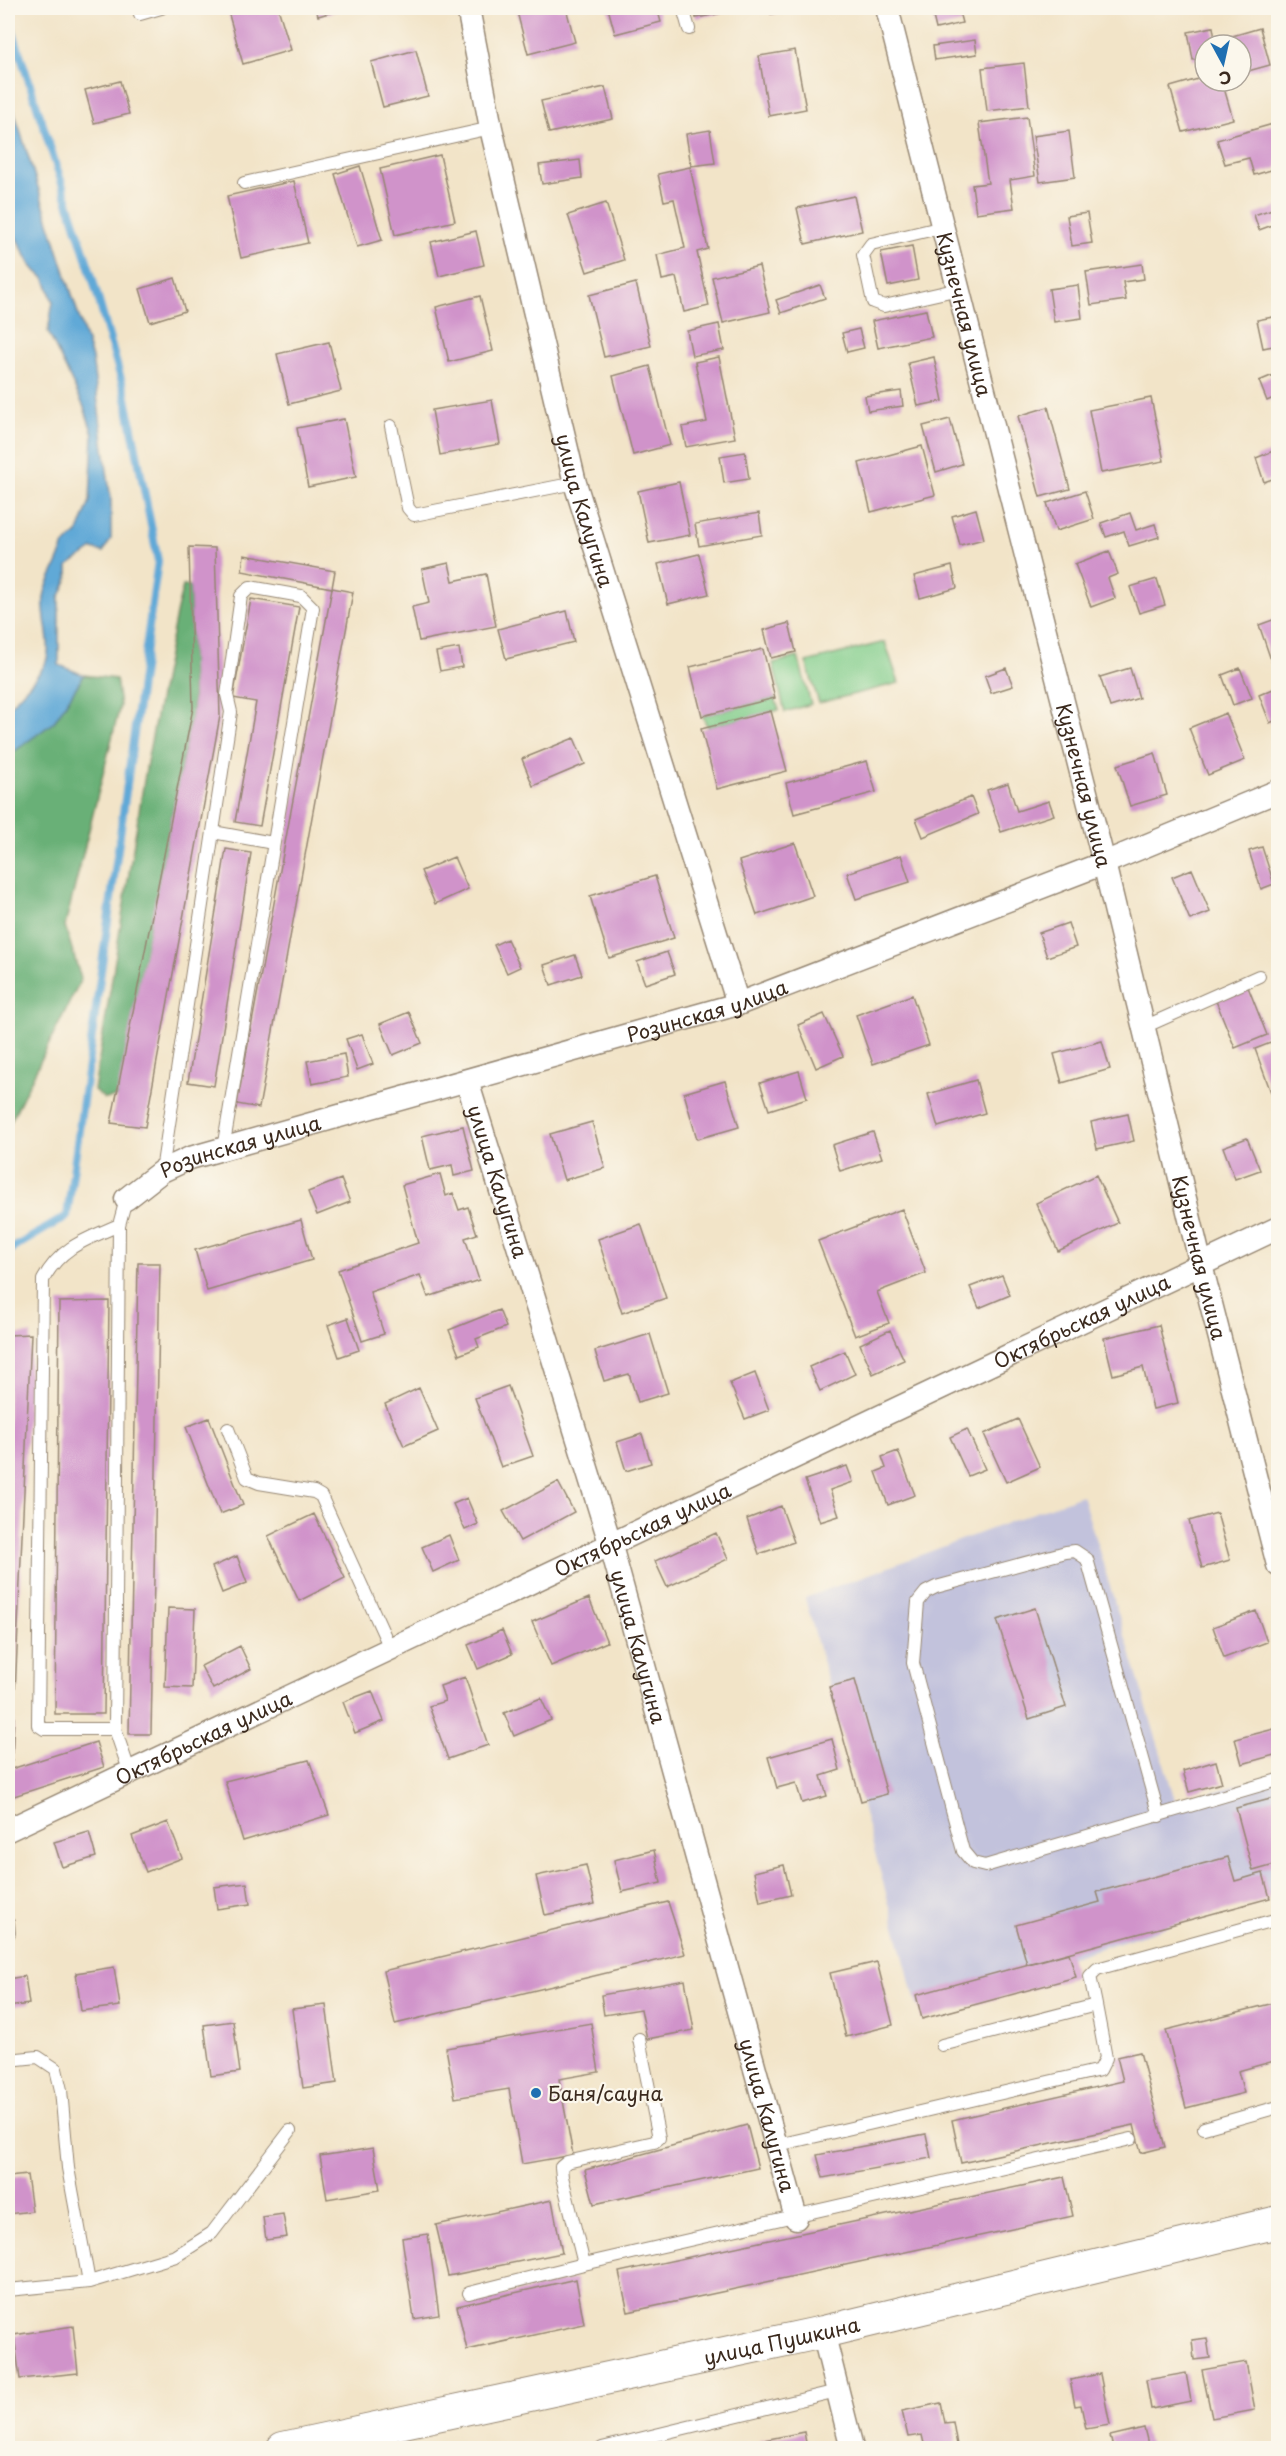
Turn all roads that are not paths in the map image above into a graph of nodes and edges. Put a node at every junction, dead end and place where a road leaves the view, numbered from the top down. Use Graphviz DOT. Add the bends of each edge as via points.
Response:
graph roads {
  1 [pos="161,8"];
  2 [pos="468,8"];
  3 [pos="683,8"];
  4 [pos="887,8"];
  5 [pos="140,14"];
  6 [pos="689,29"];
  7 [pos="491,128"];
  8 [pos="244,183"];
  9 [pos="943,227"];
  10 [pos="959,290"];
  11 [pos="391,426"];
  12 [pos="575,483"];
  13 [pos="1278,791"];
  14 [pos="213,832"];
  15 [pos="273,843"];
  16 [pos="1104,863"];
  17 [pos="1259,976"];
  18 [pos="738,1004"];
  19 [pos="1144,1027"];
  20 [pos="467,1081"];
  21 [pos="223,1149"];
  22 [pos="162,1171"];
  23 [pos="126,1200"];
  24 [pos="119,1225"];
  25 [pos="1278,1228"];
  26 [pos="1202,1265"];
  27 [pos="228,1429"];
  28 [pos="611,1546"];
  29 [pos="1278,1565"];
  30 [pos="391,1650"];
  31 [pos="115,1729"];
  32 [pos="130,1773"];
  33 [pos="1278,1780"];
  34 [pos="1159,1816"];
  35 [pos="8,1830"];
  36 [pos="1278,1919"];
  37 [pos="1096,2005"];
  38 [pos="639,2039"];
  39 [pos="942,2045"];
  40 [pos="8,2060"];
  41 [pos="1278,2107"];
  42 [pos="1204,2128"];
  43 [pos="290,2131"];
  44 [pos="1131,2139"];
  45 [pos="778,2145"];
  46 [pos="796,2218"];
  47 [pos="1278,2222"];
  48 [pos="584,2264"];
  49 [pos="89,2282"];
  50 [pos="8,2290"];
  51 [pos="469,2293"];
  52 [pos="823,2332"];
  53 [pos="837,2391"];
  54 [pos="283,2448"];
  55 [pos="602,2448"];
  56 [pos="852,2448"];
  1 -- 5 [label="lane"];
  2 -- 7 [label="street, улица Калугина"];
  3 -- 6 [label="lane"];
  4 -- 9 [label="street, Кузнечная улица"];
  7 -- 8 [label="lane"];
  7 -- 12 [label="street, улица Калугина"];
  9 -- 10 [label="street, Кузнечная улица"];
  9 -- 10 [label="lane" via="871,244 863,255 873,302 884,306"];
  10 -- 16 [label="street, Кузнечная улица"];
  11 -- 12 [label="lane" via="408,508 414,515"];
  12 -- 18 [label="street, улица Калугина"];
  13 -- 16 [label="street, Розинская улица"];
  14 -- 15 [label="lane"];
  14 -- 15 [label="lane" via="231,712 227,696 241,596 250,587 301,596 313,608"];
  14 -- 22 [label="lane"];
  15 -- 21 [label="lane"];
  16 -- 18 [label="street, Розинская улица"];
  16 -- 19 [label="street, Кузнечная улица"];
  17 -- 19 [label="lane"];
  18 -- 20 [label="street, Розинская улица"];
  19 -- 26 [label="street, Кузнечная улица"];
  20 -- 21 [label="street, Розинская улица"];
  20 -- 28 [label="street, улица Калугина"];
  21 -- 22 [label="street, Розинская улица"];
  22 -- 23 [label="street, Розинская улица"];
  23 -- 24 [label="lane"];
  24 -- 31 [label="lane"];
  24 -- 31 [label="lane" via="77,1244 51,1264 43,1280 38,1725 44,1729"];
  25 -- 26 [label="street, Октябрьская улица"];
  26 -- 28 [label="street, Октябрьская улица"];
  26 -- 29 [label="street, Кузнечная улица"];
  27 -- 30 [label="lane" via="247,1478 321,1496"];
  28 -- 30 [label="street, Октябрьская улица"];
  28 -- 45 [label="street, улица Калугина"];
  30 -- 32 [label="street, Октябрьская улица"];
  31 -- 32 [label="lane"];
  32 -- 35 [label="street, Октябрьская улица"];
  33 -- 34 [label="lane"];
  34 -- 34 [label="lane" via="985,1866 973,1863 963,1851 913,1663 918,1602 926,1592 1066,1552 1075,1551 1087,1559"];
  36 -- 37 [label="lane" via="1097,1969 1090,1976"];
  37 -- 39 [label="lane"];
  37 -- 45 [label="lane" via="1106,2058 1100,2070"];
  38 -- 48 [label="lane" via="659,2138 567,2162 561,2167"];
  40 -- 49 [label="lane" via="38,2057 56,2069"];
  41 -- 42 [label="lane"];
  43 -- 49 [label="lane" via="212,2233 176,2256"];
  44 -- 46 [label="lane"];
  45 -- 46 [label="street, улица Калугина"];
  46 -- 48 [label="lane"];
  47 -- 52 [label="main road, улица Пушкина"];
  48 -- 51 [label="lane"];
  49 -- 50 [label="lane"];
  52 -- 53 [label="street"];
  52 -- 54 [label="main road, улица Пушкина"];
  53 -- 55 [label="lane"];
  53 -- 56 [label="street"];
}
